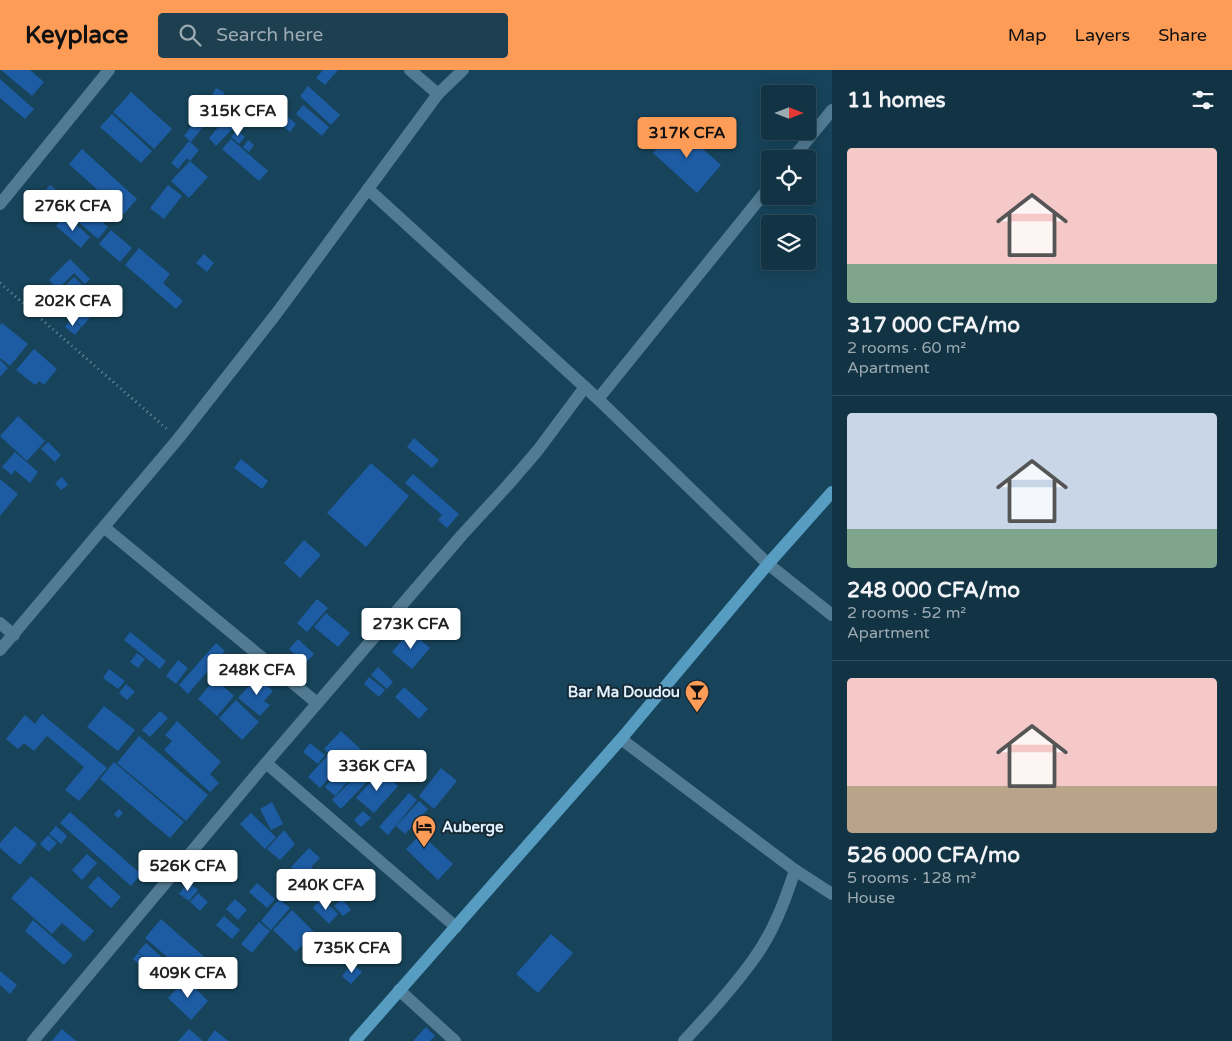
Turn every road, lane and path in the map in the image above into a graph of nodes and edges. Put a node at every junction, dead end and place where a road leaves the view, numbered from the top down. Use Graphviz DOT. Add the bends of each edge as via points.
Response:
graph roads {
  1 [pos="109,70"];
  2 [pos="410,70"];
  3 [pos="463,70"];
  4 [pos="438,94"];
  5 [pos="832,110"];
  6 [pos="799,150"];
  7 [pos="368,189"];
  8 [pos="761,197"];
  9 [pos="0,204"];
  10 [pos="0,283"];
  11 [pos="585,388"];
  12 [pos="598,400"];
  13 [pos="178,439"];
  14 [pos="832,492"];
  15 [pos="105,528"];
  16 [pos="768,564"];
  17 [pos="832,616"];
  18 [pos="0,624"];
  19 [pos="14,635"];
  20 [pos="0,650"];
  21 [pos="318,702"];
  22 [pos="621,739"];
  23 [pos="266,763"];
  24 [pos="795,870"];
  25 [pos="832,894"];
  26 [pos="456,926"];
  27 [pos="400,990"];
  28 [pos="34,1041"];
  29 [pos="355,1041"];
  30 [pos="455,1041"];
  31 [pos="684,1041"];
  1 -- 9 [label="street"];
  2 -- 4 [label="street"];
  3 -- 4 [label="street"];
  4 -- 7 [label="street"];
  5 -- 6 [label="street"];
  7 -- 11 [label="street"];
  7 -- 13 [label="street"];
  8 -- 12 [label="street"];
  10 -- 13 [label="path"];
  11 -- 12 [label="street"];
  11 -- 21 [label="street" via="538,450"];
  12 -- 16 [label="street"];
  13 -- 15 [label="street"];
  14 -- 16 [label="street"];
  15 -- 19 [label="street"];
  15 -- 21 [label="street"];
  16 -- 17 [label="street"];
  16 -- 22 [label="street"];
  18 -- 19 [label="street"];
  19 -- 20 [label="street"];
  21 -- 23 [label="street"];
  22 -- 24 [label="street"];
  22 -- 26 [label="street"];
  23 -- 26 [label="street"];
  23 -- 28 [label="street"];
  24 -- 25 [label="street"];
  24 -- 31 [label="street" via="784,902 754,958"];
  26 -- 27 [label="street"];
  27 -- 29 [label="street"];
  27 -- 30 [label="street"];
}
